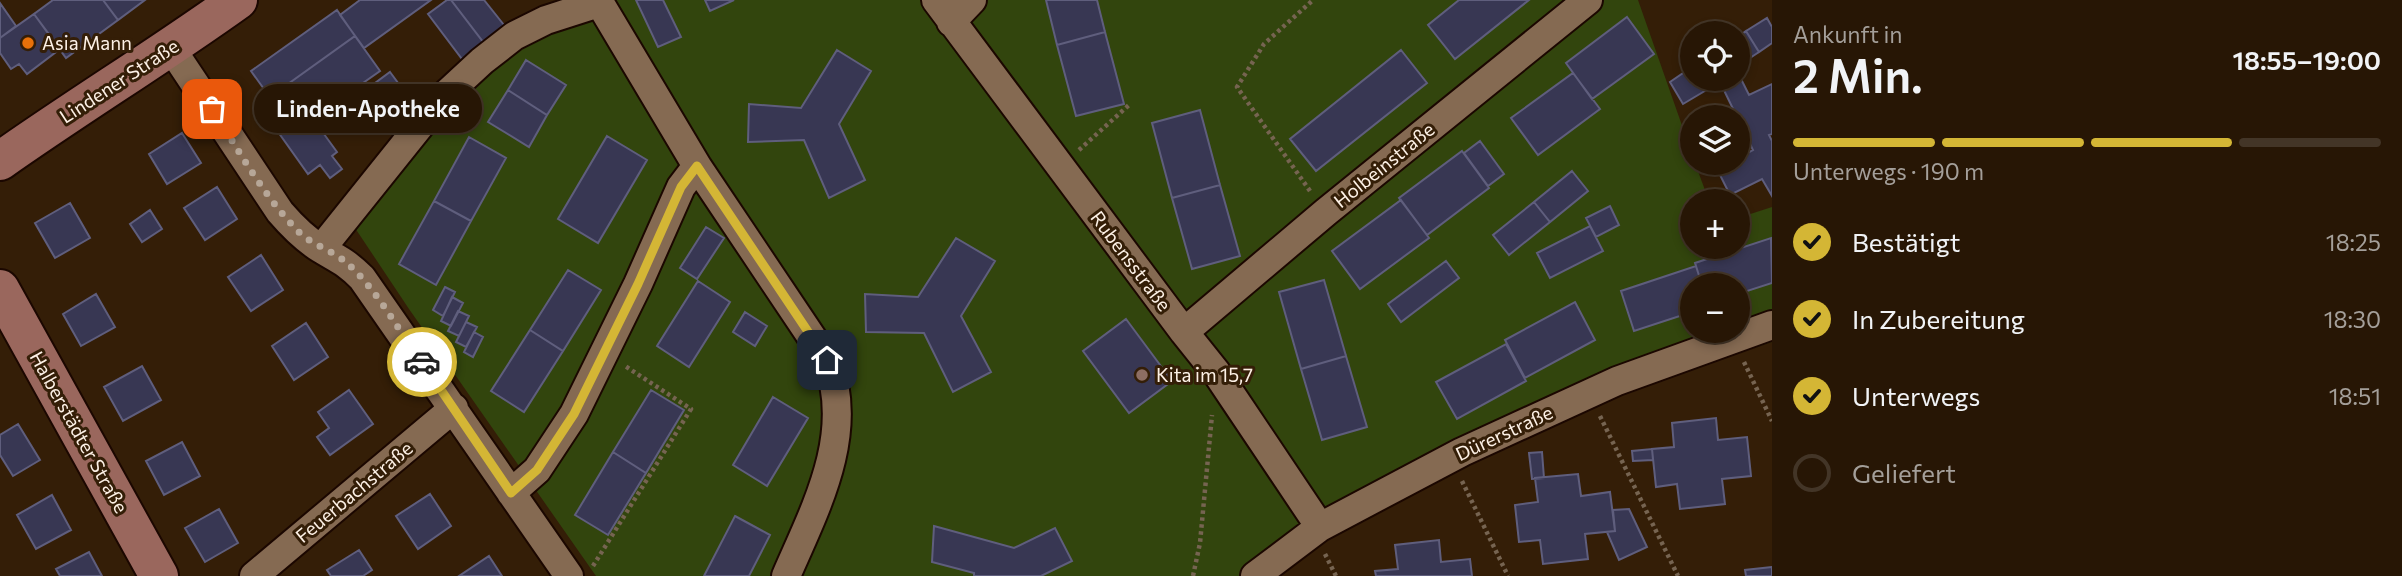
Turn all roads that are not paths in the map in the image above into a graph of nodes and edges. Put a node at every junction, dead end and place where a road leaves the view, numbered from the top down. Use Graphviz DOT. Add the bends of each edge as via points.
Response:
graph roads {
  1 [pos="238,0"];
  2 [pos="972,0"];
  3 [pos="1588,0"];
  4 [pos="598,1"];
  5 [pos="944,11"];
  6 [pos="171,48"];
  7 [pos="0,161"];
  8 [pos="697,166"];
  9 [pos="321,249"];
  10 [pos="0,289"];
  11 [pos="1772,325"];
  12 [pos="1184,332"];
  13 [pos="454,408"];
  14 [pos="511,493"];
  15 [pos="1320,527"];
  16 [pos="159,576"];
  17 [pos="254,576"];
  18 [pos="569,576"];
  19 [pos="786,576"];
  20 [pos="1255,576"];
  1 -- 6 [label="main road, Lindener Straße"];
  2 -- 5 [label="street"];
  3 -- 12 [label="street, Holbeinstraße"];
  4 -- 8 [label="street"];
  4 -- 9 [label="street" via="514,36 482,61 442,98"];
  5 -- 12 [label="street, Rubensstraße"];
  6 -- 7 [label="main road, Lindener Straße"];
  6 -- 9 [label="street" via="280,212"];
  8 -- 14 [label="street" via="681,187 574,414 537,470"];
  8 -- 19 [label="street" via="827,360 836,382 837,433 824,488"];
  9 -- 13 [label="street" via="345,261 362,278"];
  10 -- 16 [label="main road, Halberstädter Straße"];
  11 -- 15 [label="street, Dürerstraße" via="1617,380 1451,458"];
  12 -- 15 [label="street, Rubensstraße"];
  13 -- 14 [label="street"];
  13 -- 17 [label="street, Feuerbachstraße"];
  14 -- 18 [label="street"];
  15 -- 20 [label="street, Dürerstraße"];
}
